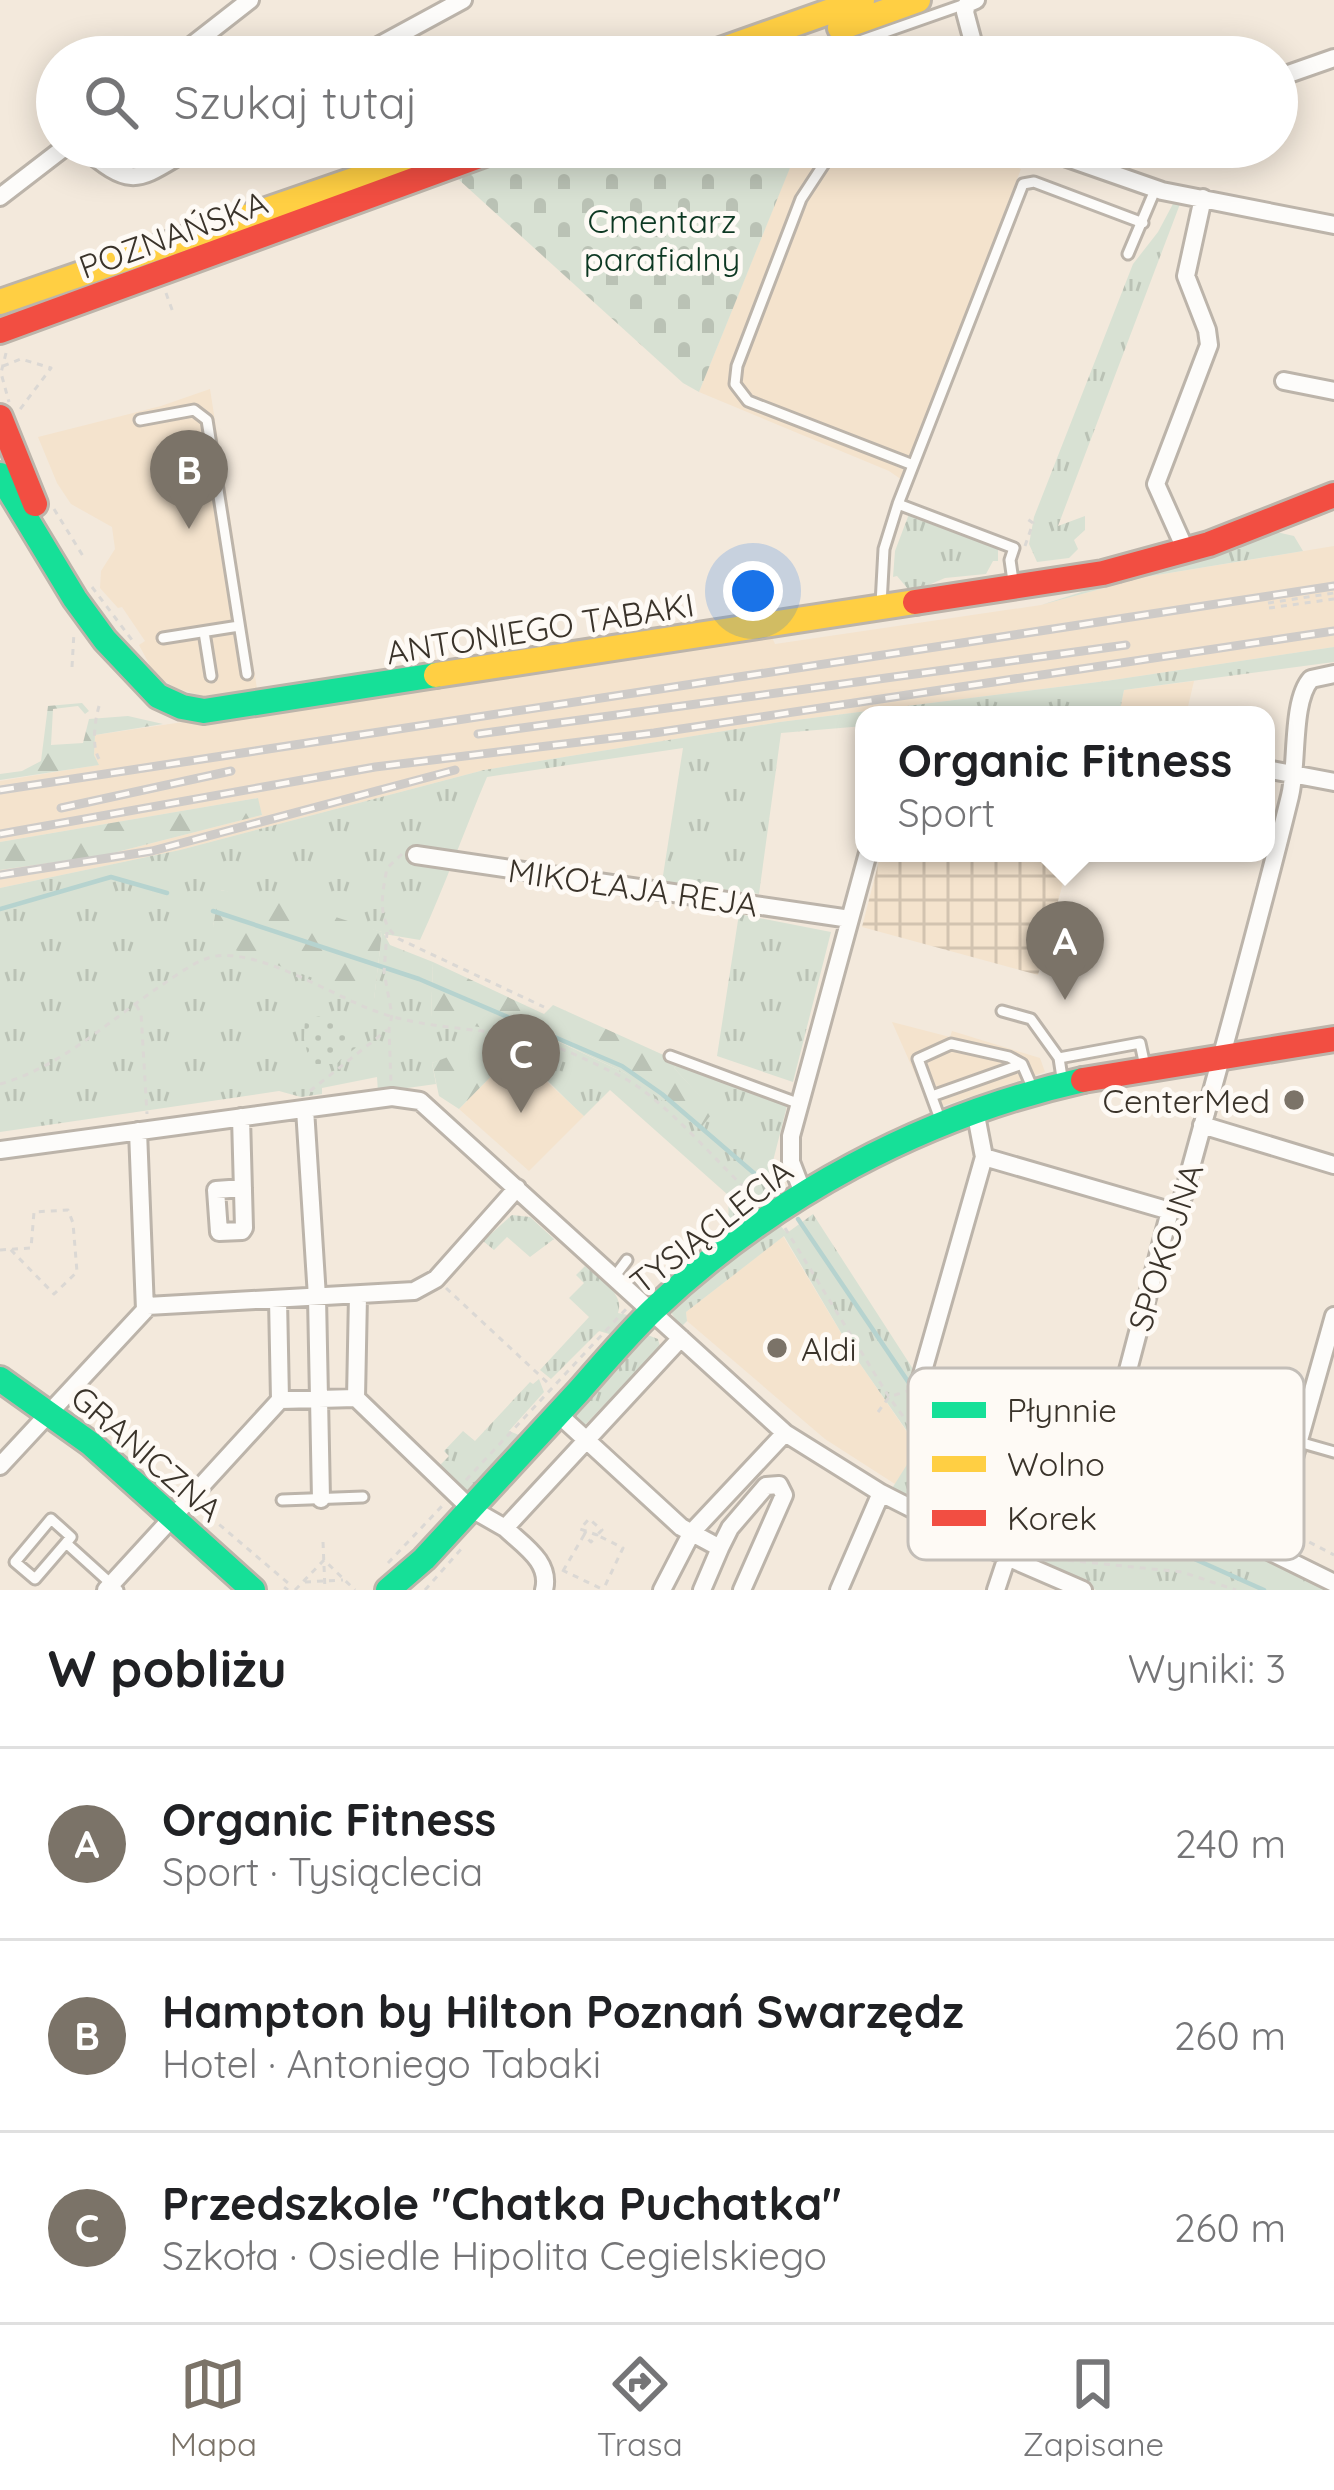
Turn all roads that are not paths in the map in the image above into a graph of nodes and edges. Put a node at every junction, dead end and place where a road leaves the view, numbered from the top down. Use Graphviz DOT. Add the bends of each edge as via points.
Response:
graph roads {
  1 [pos="250,0"];
  2 [pos="464,0"];
  3 [pos="862,0"];
  4 [pos="918,0"];
  5 [pos="972,6"];
  6 [pos="204,36"];
  7 [pos="397,36"];
  8 [pos="760,36"];
  9 [pos="816,36"];
  10 [pos="871,36"];
  11 [pos="975,36"];
  12 [pos="1334,58"];
  13 [pos="1298,71"];
  14 [pos="38,168"];
  15 [pos="107,168"];
  16 [pos="156,168"];
  17 [pos="392,168"];
  18 [pos="441,168"];
  19 [pos="821,168"];
  20 [pos="1094,168"];
  21 [pos="1155,190"];
  22 [pos="0,197"];
  23 [pos="1204,198"];
  24 [pos="1143,223"];
  25 [pos="1334,225"];
  26 [pos="1128,254"];
  27 [pos="2,315"];
  28 [pos="1284,381"];
  29 [pos="1334,391"];
  30 [pos="7,417"];
  31 [pos="140,420"];
  32 [pos="913,465"];
  33 [pos="1,479"];
  34 [pos="1334,495"];
  35 [pos="898,504"];
  36 [pos="1186,551"];
  37 [pos="1010,561"];
  38 [pos="1015,589"];
  39 [pos="962,596"];
  40 [pos="881,608"];
  41 [pos="239,626"];
  42 [pos="204,632"];
  43 [pos="163,638"];
  44 [pos="121,654"];
  45 [pos="247,674"];
  46 [pos="1334,674"];
  47 [pos="211,676"];
  48 [pos="1275,772"];
  49 [pos="1295,775"];
  50 [pos="1334,782"];
  51 [pos="1275,851"];
  52 [pos="416,855"];
  53 [pos="866,862"];
  54 [pos="1272,862"];
  55 [pos="850,919"];
  56 [pos="1002,1011"];
  57 [pos="1334,1039"];
  58 [pos="670,1056"];
  59 [pos="1059,1058"];
  60 [pos="1221,1058"];
  61 [pos="1022,1064"];
  62 [pos="1145,1069"];
  63 [pos="1064,1084"];
  64 [pos="1034,1091"];
  65 [pos="932,1096"];
  66 [pos="800,1104"];
  67 [pos="305,1109"];
  68 [pos="976,1110"];
  69 [pos="241,1118"];
  70 [pos="941,1123"];
  71 [pos="1202,1125"];
  72 [pos="143,1131"];
  73 [pos="0,1150"];
  74 [pos="984,1157"];
  75 [pos="1334,1165"];
  76 [pos="243,1188"];
  77 [pos="517,1188"];
  78 [pos="803,1192"];
  79 [pos="1171,1211"];
  80 [pos="627,1260"];
  81 [pos="614,1276"];
  82 [pos="358,1295"];
  83 [pos="317,1297"];
  84 [pos="278,1299"];
  85 [pos="147,1306"];
  86 [pos="642,1307"];
  87 [pos="1334,1316"];
  88 [pos="681,1338"];
  89 [pos="924,1368"];
  90 [pos="1128,1368"];
  91 [pos="0,1379"];
  92 [pos="1325,1380"];
  93 [pos="356,1398"];
  94 [pos="319,1399"];
  95 [pos="280,1400"];
  96 [pos="50,1412"];
  97 [pos="557,1413"];
  98 [pos="1304,1430"];
  99 [pos="785,1433"];
  100 [pos="586,1441"];
  101 [pos="1304,1443"];
  102 [pos="1334,1452"];
  103 [pos="0,1466"];
  104 [pos="881,1493"];
  105 [pos="363,1497"];
  106 [pos="321,1498"];
  107 [pos="283,1500"];
  108 [pos="462,1500"];
  109 [pos="908,1506"];
  110 [pos="181,1508"];
  111 [pos="505,1528"];
  112 [pos="692,1532"];
  113 [pos="66,1543"];
  114 [pos="720,1548"];
  115 [pos="424,1558"];
  116 [pos="1006,1560"];
  117 [pos="1014,1560"];
  118 [pos="1288,1560"];
  119 [pos="1334,1583"];
  120 [pos="112,1588"];
  121 [pos="249,1588"];
  122 [pos="388,1590"];
  123 [pos="402,1590"];
  124 [pos="544,1590"];
  125 [pos="662,1590"];
  126 [pos="702,1590"];
  127 [pos="742,1590"];
  128 [pos="838,1590"];
  129 [pos="997,1590"];
  130 [pos="1083,1590"];
  1 -- 6 [label="street"];
  2 -- 7 [label="street"];
  3 -- 8 [label="street"];
  4 -- 9 [label="street"];
  5 -- 10 [label="lane"];
  5 -- 11 [label="street"];
  12 -- 13 [label="street"];
  14 -- 22 [label="street"];
  15 -- 16 [label="street" via="127,177"];
  17 -- 27 [label="street, POZNAŃSKA"];
  18 -- 27 [label="street, POZNAŃSKA"];
  19 -- 32 [label="lane" via="801,199 736,367 736,388 748,401"];
  20 -- 21 [label="street"];
  21 -- 23 [label="street"];
  21 -- 24 [label="lane"];
  23 -- 25 [label="street"];
  23 -- 36 [label="street" via="1186,276 1209,344 1156,484"];
  24 -- 26 [label="lane"];
  24 -- 32 [label="lane" via="1023,184"];
  28 -- 29 [label="street"];
  30 -- 44 [label="street, ANTONIEGO TABAKI" via="23,482"];
  31 -- 41 [label="lane" via="194,410 207,420"];
  32 -- 35 [label="lane"];
  33 -- 44 [label="street, ANTONIEGO TABAKI" via="83,612"];
  34 -- 36 [label="street, ANTONIEGO TABAKI"];
  35 -- 37 [label="lane" via="1014,548"];
  35 -- 40 [label="lane" via="884,549"];
  36 -- 38 [label="street, ANTONIEGO TABAKI"];
  37 -- 38 [label="lane"];
  37 -- 39 [label="lane" via="996,579"];
  38 -- 39 [label="street, ANTONIEGO TABAKI"];
  39 -- 40 [label="street, ANTONIEGO TABAKI"];
  40 -- 44 [label="street, ANTONIEGO TABAKI" via="214,710 163,699"];
  41 -- 42 [label="lane"];
  41 -- 45 [label="lane"];
  42 -- 43 [label="lane"];
  42 -- 47 [label="lane"];
  46 -- 49 [label="street, SPOKOJNA" via="1311,679 1302,691"];
  48 -- 49 [label="street"];
  49 -- 50 [label="street"];
  49 -- 51 [label="street, SPOKOJNA"];
  52 -- 55 [label="street, MIKOŁAJA REJA"];
  53 -- 55 [label="street"];
  54 -- 60 [label="street, SPOKOJNA"];
  55 -- 66 [label="street"];
  56 -- 59 [label="lane" via="1031,1019"];
  57 -- 60 [label="street, TYSIĄCLECIA"];
  58 -- 66 [label="lane"];
  59 -- 62 [label="lane" via="1141,1043"];
  59 -- 63 [label="lane"];
  60 -- 62 [label="street, TYSIĄCLECIA"];
  60 -- 71 [label="street, SPOKOJNA"];
  61 -- 64 [label="lane"];
  61 -- 65 [label="lane"];
  61 -- 65 [label="lane" via="951,1044 918,1059"];
  62 -- 63 [label="street, TYSIĄCLECIA"];
  63 -- 64 [label="street, TYSIĄCLECIA"];
  64 -- 68 [label="street, TYSIĄCLECIA"];
  65 -- 70 [label="lane"];
  66 -- 78 [label="street" via="790,1154"];
  67 -- 69 [label="street"];
  67 -- 77 [label="street" via="414,1099"];
  67 -- 83 [label="street"];
  68 -- 70 [label="street, TYSIĄCLECIA"];
  68 -- 74 [label="street"];
  69 -- 72 [label="street"];
  69 -- 76 [label="street"];
  70 -- 78 [label="street, TYSIĄCLECIA"];
  71 -- 75 [label="street"];
  71 -- 79 [label="street, SPOKOJNA" via="1182,1200"];
  72 -- 73 [label="street"];
  72 -- 85 [label="street"];
  74 -- 79 [label="street"];
  74 -- 89 [label="street"];
  77 -- 81 [label="street"];
  77 -- 82 [label="street" via="436,1279 414,1292"];
  78 -- 86 [label="street, TYSIĄCLECIA"];
  79 -- 90 [label="street, SPOKOJNA"];
  80 -- 81 [label="lane"];
  81 -- 86 [label="street"];
  82 -- 83 [label="street"];
  82 -- 93 [label="street"];
  83 -- 84 [label="street"];
  83 -- 94 [label="street"];
  84 -- 85 [label="street"];
  84 -- 95 [label="street"];
  85 -- 96 [label="street"];
  86 -- 88 [label="street"];
  86 -- 97 [label="street, TYSIĄCLECIA"];
  87 -- 92 [label="street"];
  88 -- 99 [label="street"];
  88 -- 100 [label="street"];
  91 -- 96 [label="street, GRANICZNA"];
  92 -- 98 [label="street"];
  93 -- 94 [label="street"];
  93 -- 108 [label="street"];
  94 -- 95 [label="street"];
  94 -- 106 [label="street"];
  95 -- 110 [label="street"];
  96 -- 103 [label="street"];
  96 -- 110 [label="street, GRANICZNA"];
  97 -- 100 [label="street"];
  97 -- 108 [label="street, TYSIĄCLECIA"];
  99 -- 104 [label="street"];
  99 -- 112 [label="street"];
  100 -- 111 [label="street"];
  100 -- 112 [label="street"];
  101 -- 102 [label="lane"];
  104 -- 109 [label="street"];
  104 -- 128 [label="street"];
  105 -- 106 [label="lane"];
  106 -- 107 [label="lane"];
  108 -- 111 [label="street"];
  108 -- 115 [label="street, TYSIĄCLECIA"];
  110 -- 120 [label="street"];
  110 -- 121 [label="street, GRANICZNA"];
  111 -- 124 [label="street" via="543,1565"];
  112 -- 114 [label="street"];
  112 -- 125 [label="street"];
  113 -- 113 [label="lane" via="35,1579 15,1562 52,1519 71,1537"];
  113 -- 120 [label="lane"];
  114 -- 126 [label="street"];
  114 -- 127 [label="street" via="766,1486 779,1485 784,1495"];
  115 -- 122 [label="street, TYSIĄCLECIA"];
  115 -- 123 [label="street, TYSIĄCLECIA"];
  116 -- 129 [label="street"];
  117 -- 130 [label="street"];
  118 -- 119 [label="street"];
}
